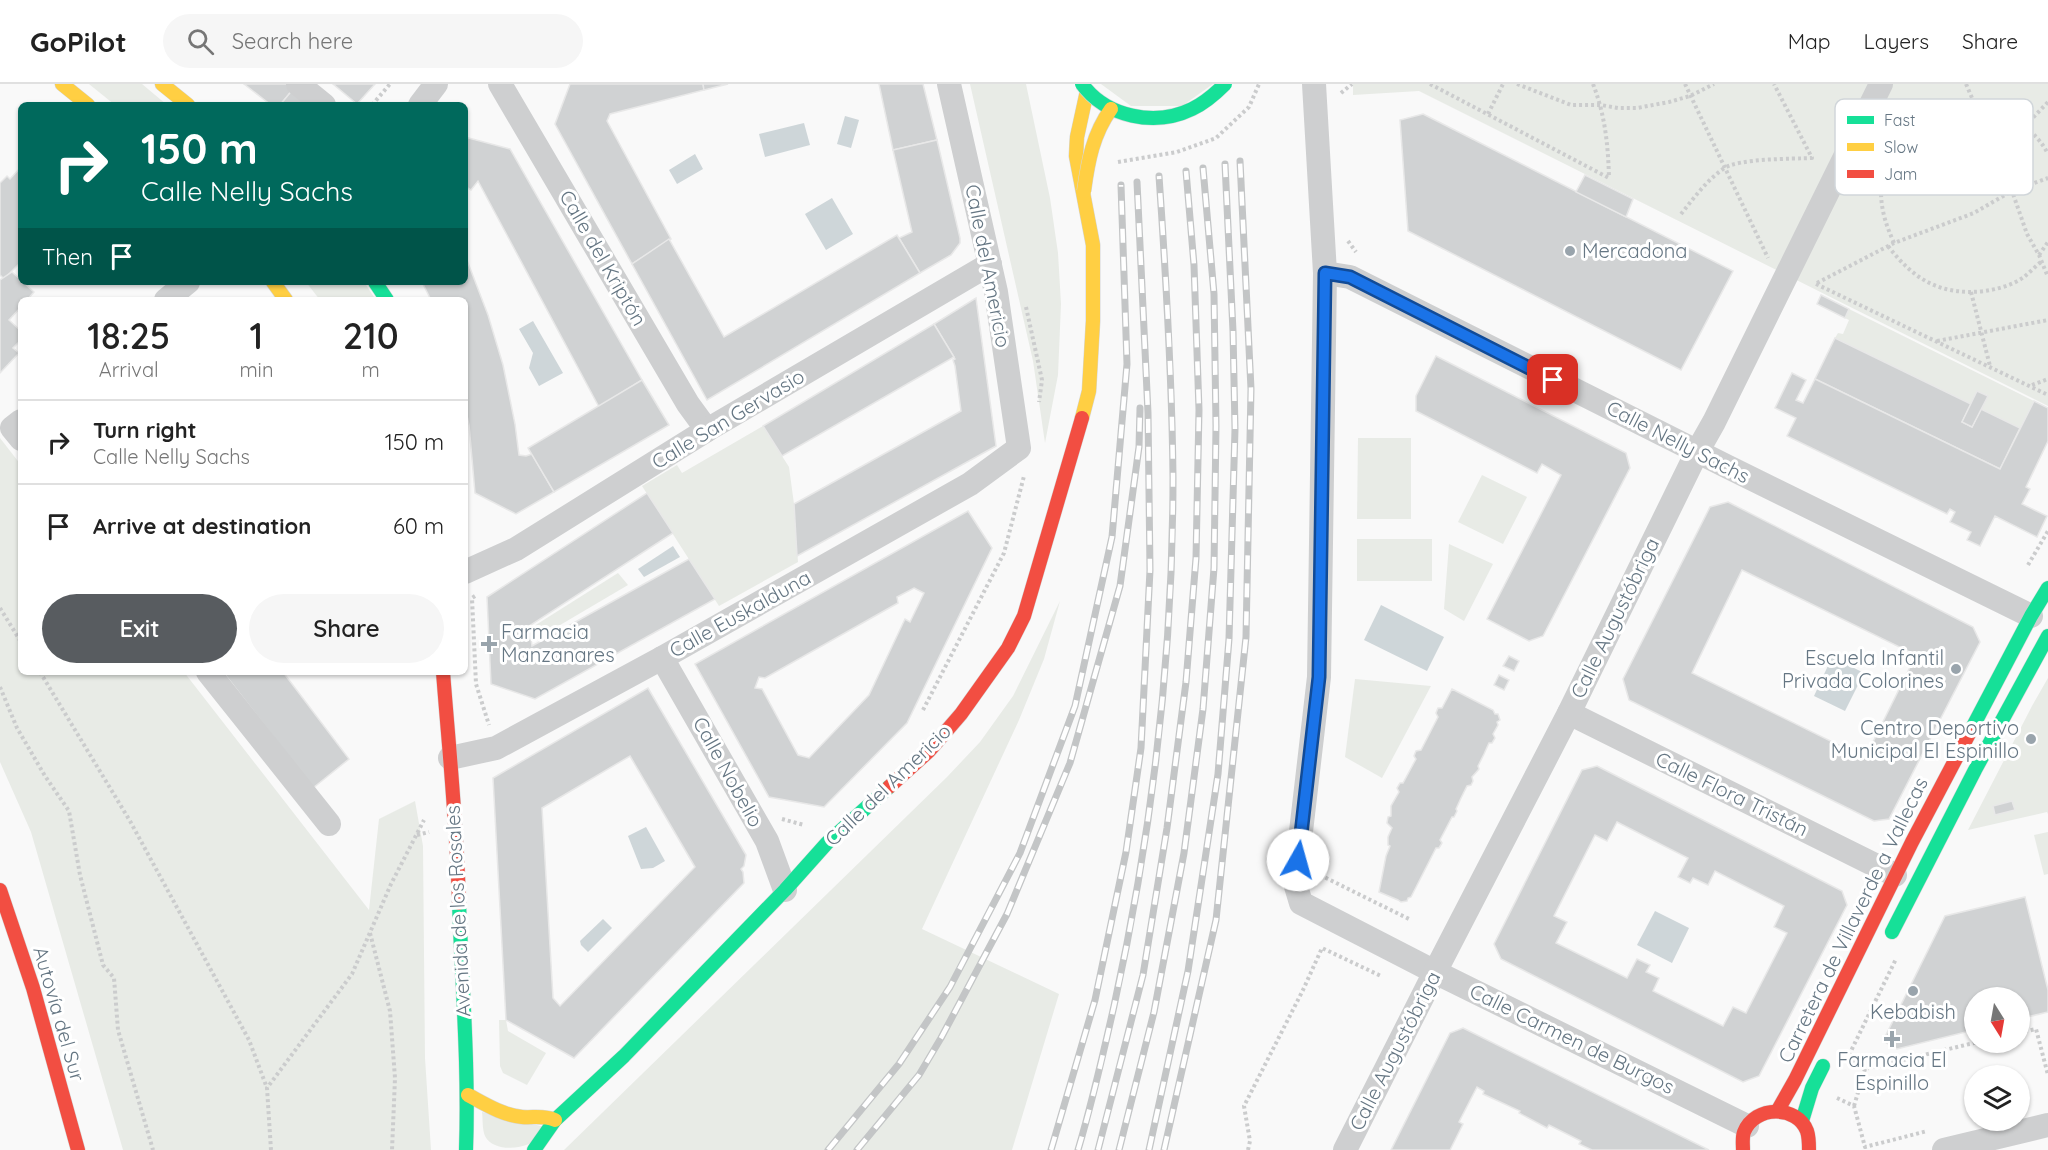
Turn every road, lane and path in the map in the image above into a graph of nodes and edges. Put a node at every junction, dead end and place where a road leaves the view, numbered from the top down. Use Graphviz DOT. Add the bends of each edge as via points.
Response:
graph roads {
  1 [pos="62,84"];
  2 [pos="162,84"];
  3 [pos="298,84"];
  4 [pos="390,84"];
  5 [pos="436,84"];
  6 [pos="500,84"];
  7 [pos="949,84"];
  8 [pos="1225,84"];
  9 [pos="1314,84"];
  10 [pos="1352,84"];
  11 [pos="1430,84"];
  12 [pos="1503,84"];
  13 [pos="1517,84"];
  14 [pos="1593,84"];
  15 [pos="1685,84"];
  16 [pos="1714,84"];
  17 [pos="1774,84"];
  18 [pos="1881,84"];
  19 [pos="1966,84"];
  20 [pos="1084,88"];
  21 [pos="1690,96"];
  22 [pos="1341,99"];
  23 [pos="1874,99"];
  24 [pos="1973,99"];
  25 [pos="84,102"];
  26 [pos="184,102"];
  27 [pos="320,102"];
  28 [pos="375,102"];
  29 [pos="422,102"];
  30 [pos="2048,102"];
  31 [pos="1601,105"];
  32 [pos="1111,109"];
  33 [pos="1488,114"];
  34 [pos="2033,118"];
  35 [pos="2033,134"];
  36 [pos="2048,154"];
  37 [pos="1725,167"];
  38 [pos="1835,177"];
  39 [pos="2048,178"];
  40 [pos="2033,183"];
  41 [pos="1084,191"];
  42 [pos="1881,195"];
  43 [pos="2005,195"];
  44 [pos="2013,195"];
  45 [pos="1681,213"];
  46 [pos="2048,242"];
  47 [pos="1894,243"];
  48 [pos="1888,246"];
  49 [pos="2040,255"];
  50 [pos="2042,261"];
  51 [pos="990,264"];
  52 [pos="1325,273"];
  53 [pos="2048,277"];
  54 [pos="1783,282"];
  55 [pos="184,285"];
  56 [pos="1971,292"];
  57 [pos="170,297"];
  58 [pos="1025,303"];
  59 [pos="2048,320"];
  60 [pos="1981,332"];
  61 [pos="1936,341"];
  62 [pos="1990,367"];
  63 [pos="2048,379"];
  64 [pos="2031,386"];
  65 [pos="2048,395"];
  66 [pos="1038,410"];
  67 [pos="18,423"];
  68 [pos="707,430"];
  69 [pos="18,435"];
  70 [pos="1019,448"];
  71 [pos="1697,452"];
  72 [pos="1015,480"];
  73 [pos="2048,531"];
  74 [pos="468,571"];
  75 [pos="2024,572"];
  76 [pos="2048,588"];
  77 [pos="479,593"];
  78 [pos="0,608"];
  79 [pos="2031,616"];
  80 [pos="2048,636"];
  81 [pos="18,637"];
  82 [pos="662,658"];
  83 [pos="42,675"];
  84 [pos="210,675"];
  85 [pos="443,675"];
  86 [pos="0,687"];
  87 [pos="1569,713"];
  88 [pos="920,716"];
  89 [pos="489,727"];
  90 [pos="450,758"];
  91 [pos="428,811"];
  92 [pos="777,818"];
  93 [pos="329,824"];
  94 [pos="813,828"];
  95 [pos="1895,875"];
  96 [pos="0,890"];
  97 [pos="785,890"];
  98 [pos="370,932"];
  99 [pos="1885,946"];
  100 [pos="1435,972"];
  101 [pos="1381,976"];
  102 [pos="2030,1030"];
  103 [pos="1964,1045"];
  104 [pos="1832,1050"];
  105 [pos="1847,1058"];
  106 [pos="1865,1069"];
  107 [pos="2048,1075"];
  108 [pos="267,1088"];
  109 [pos="1830,1094"];
  110 [pos="468,1095"];
  111 [pos="1854,1106"];
  112 [pos="467,1110"];
  113 [pos="1778,1110"];
  114 [pos="555,1120"];
  115 [pos="1802,1121"];
  116 [pos="2048,1125"];
  117 [pos="1747,1126"];
  118 [pos="1937,1140"];
  119 [pos="78,1150"];
  120 [pos="153,1150"];
  121 [pos="271,1150"];
  122 [pos="392,1150"];
  123 [pos="466,1150"];
  124 [pos="476,1150"];
  125 [pos="534,1150"];
  126 [pos="1248,1150"];
  127 [pos="1345,1150"];
  128 [pos="1743,1150"];
  129 [pos="1809,1150"];
  1 -- 25 [label="main road"];
  2 -- 26 [label="main road"];
  3 -- 27 [label="street"];
  4 -- 28 [label="path"];
  5 -- 29 [label="street"];
  6 -- 68 [label="street, Calle del Kriptón"];
  7 -- 51 [label="street, Calle del Americio"];
  8 -- 32 [label="main road, bridge" via="1198,108 1180,116 1139,119"];
  9 -- 52 [label="street"];
  10 -- 22 [label="path" via="1341,91"];
  11 -- 33 [label="path"];
  12 -- 33 [label="path"];
  13 -- 31 [label="path" via="1571,105"];
  14 -- 31 [label="path"];
  15 -- 21 [label="path"];
  16 -- 21 [label="path"];
  17 -- 37 [label="path" via="1812,158 1770,159"];
  18 -- 23 [label="street, Calle Augustóbriga"];
  19 -- 24 [label="path"];
  20 -- 32 [label="main road, bridge"];
  20 -- 41 [label="main road, Calle del Americio, bridge" via="1077,137 1077,161"];
  21 -- 31 [label="path" via="1637,108"];
  21 -- 37 [label="path"];
  30 -- 34 [label="path"];
  31 -- 33 [label="path" via="1609,178"];
  32 -- 41 [label="main road, Calle del Americio, bridge" via="1093,140"];
  35 -- 36 [label="path"];
  37 -- 45 [label="path"];
  37 -- 54 [label="path"];
  38 -- 54 [label="street, Calle Augustóbriga"];
  39 -- 40 [label="path"];
  41 -- 97 [label="main road, Calle del Americio" via="1093,245 1094,321 1089,391 1024,616 1008,648 930,751 827,843"];
  42 -- 47 [label="path" via="1883,217"];
  43 -- 47 [label="path" via="1974,213"];
  44 -- 49 [label="path" via="2027,234"];
  46 -- 49 [label="path"];
  47 -- 48 [label="path"];
  48 -- 56 [label="path" via="1900,262 1932,285"];
  48 -- 61 [label="path" via="1816,284"];
  49 -- 50 [label="path"];
  50 -- 53 [label="path"];
  50 -- 56 [label="path" via="2023,278 1997,289"];
  51 -- 68 [label="street, Calle San Gervasio"];
  51 -- 70 [label="street, Calle del Americio"];
  52 -- 71 [label="street, Calle Nelly Sachs" via="1350,277"];
  52 -- 100 [label="street, Calle Carmen de Burgos" via="1319,677 1295,883 1301,903"];
  54 -- 71 [label="street, Calle Augustóbriga"];
  55 -- 57 [label="street"];
  56 -- 60 [label="path"];
  58 -- 66 [label="path" via="1042,380"];
  59 -- 60 [label="path"];
  60 -- 61 [label="path"];
  60 -- 62 [label="path"];
  61 -- 62 [label="path"];
  62 -- 64 [label="path"];
  63 -- 64 [label="path"];
  64 -- 65 [label="path"];
  67 -- 69 [label="street" via="12,428"];
  68 -- 74 [label="street, Calle San Gervasio" via="516,549"];
  70 -- 82 [label="street, Calle Euskalduna" via="970,484"];
  71 -- 79 [label="street, Calle Nelly Sachs"];
  71 -- 87 [label="street, Calle Augustóbriga"];
  72 -- 88 [label="path" via="1025,474 1004,553"];
  73 -- 75 [label="path"];
  76 -- 79 [label="main road, Carretera de Villaverde a Vallecas"];
  77 -- 89 [label="path" via="472,598 476,684"];
  78 -- 81 [label="path"];
  79 -- 95 [label="main road, Carretera de Villaverde a Vallecas"];
  80 -- 99 [label="main road, Carretera de Villaverde a Vallecas"];
  82 -- 90 [label="street, Calle Euskalduna" via="496,748"];
  82 -- 97 [label="street, Calle Nobelio" via="767,841"];
  83 -- 108 [label="path" via="135,831 249,1040"];
  84 -- 93 [label="street"];
  85 -- 90 [label="main road, Avenida de los Rosales"];
  86 -- 120 [label="path" via="17,728 69,811 80,875 103,965 114,978 118,1030"];
  87 -- 95 [label="street, Calle Flora Tristán"];
  87 -- 100 [label="street, Calle Augustóbriga"];
  90 -- 110 [label="main road, Avenida de los Rosales"];
  91 -- 98 [label="path"];
  92 -- 94 [label="path"];
  95 -- 113 [label="main road, Carretera de Villaverde a Vallecas"];
  96 -- 119 [label="main road, Autovía del Sur" via="33,988"];
  97 -- 114 [label="main road, Calle del Americio" via="624,1056"];
  98 -- 108 [label="path" via="352,974"];
  98 -- 122 [label="path" via="390,1011 395,1078"];
  100 -- 117 [label="street, Calle Carmen de Burgos"];
  100 -- 127 [label="street, Calle Augustóbriga"];
  101 -- 126 [label="path" via="1322,948 1244,1106"];
  102 -- 107 [label="path" via="2036,1029"];
  103 -- 106 [label="path"];
  104 -- 115 [label="main road, Carretera de Villaverde a Vallecas" via="1812,1088"];
  105 -- 106 [label="path"];
  106 -- 111 [label="path"];
  108 -- 121 [label="path"];
  109 -- 111 [label="path"];
  110 -- 112 [label="main road, Avenida de los Rosales"];
  110 -- 114 [label="main road" via="522,1117 548,1116"];
  111 -- 118 [label="path" via="1865,1146"];
  112 -- 123 [label="main road, Avenida de los Rosales"];
  112 -- 124 [label="main road"];
  113 -- 115 [label="main road"];
  113 -- 117 [label="main road" via="1760,1114"];
  114 -- 125 [label="main road, Calle del Americio"];
  115 -- 129 [label="main road" via="1808,1131"];
  116 -- 118 [label="street"];
  117 -- 128 [label="main road"];
}
